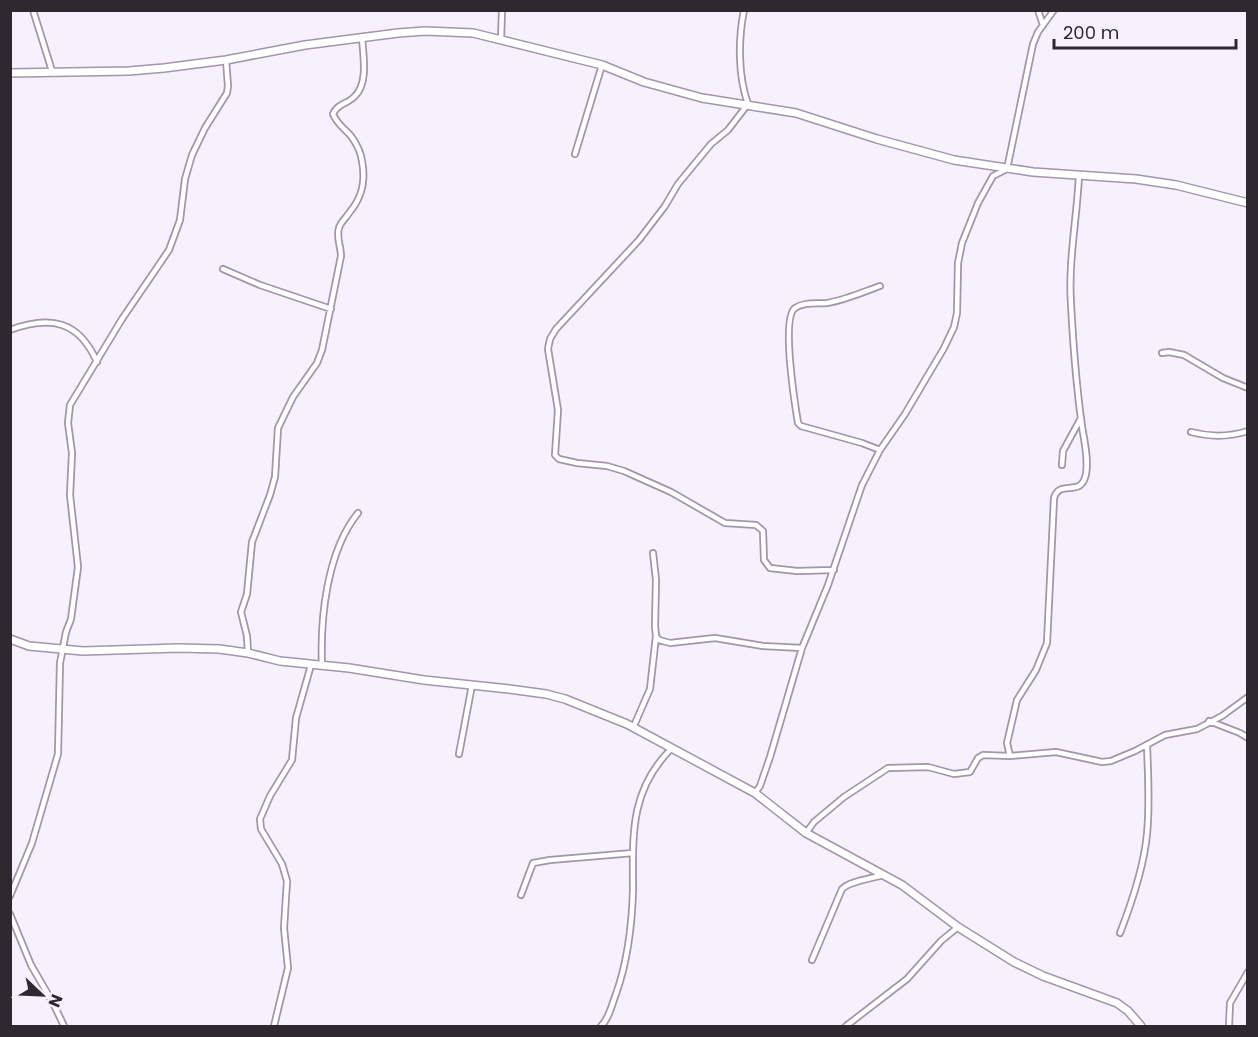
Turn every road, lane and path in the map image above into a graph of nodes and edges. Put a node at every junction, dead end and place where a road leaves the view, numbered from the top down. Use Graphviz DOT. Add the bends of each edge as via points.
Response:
graph roads {
  1 [pos="33,10"];
  2 [pos="502,10"];
  3 [pos="744,10"];
  4 [pos="1040,10"];
  5 [pos="1052,10"];
  6 [pos="1043,25"];
  7 [pos="363,38"];
  8 [pos="501,40"];
  9 [pos="226,60"];
  10 [pos="602,65"];
  11 [pos="52,71"];
  12 [pos="10,73"];
  13 [pos="748,105"];
  14 [pos="575,154"];
  15 [pos="1007,169"];
  16 [pos="1079,175"];
  17 [pos="1248,203"];
  18 [pos="223,269"];
  19 [pos="880,286"];
  20 [pos="331,309"];
  21 [pos="10,330"];
  22 [pos="1162,353"];
  23 [pos="97,362"];
  24 [pos="1248,388"];
  25 [pos="1081,418"];
  26 [pos="1248,431"];
  27 [pos="1191,432"];
  28 [pos="880,450"];
  29 [pos="1062,465"];
  30 [pos="358,513"];
  31 [pos="654,553"];
  32 [pos="834,570"];
  33 [pos="656,636"];
  34 [pos="10,639"];
  35 [pos="802,648"];
  36 [pos="64,650"];
  37 [pos="248,653"];
  38 [pos="311,665"];
  39 [pos="322,666"];
  40 [pos="472,685"];
  41 [pos="1248,697"];
  42 [pos="1209,721"];
  43 [pos="633,728"];
  44 [pos="1248,738"];
  45 [pos="1147,745"];
  46 [pos="671,749"];
  47 [pos="459,754"];
  48 [pos="1010,756"];
  49 [pos="755,793"];
  50 [pos="806,833"];
  51 [pos="633,852"];
  52 [pos="883,875"];
  53 [pos="521,895"];
  54 [pos="10,896"];
  55 [pos="10,914"];
  56 [pos="958,927"];
  57 [pos="1120,933"];
  58 [pos="812,960"];
  59 [pos="1248,972"];
  60 [pos="64,1026"];
  61 [pos="274,1026"];
  62 [pos="601,1026"];
  63 [pos="846,1026"];
  64 [pos="1141,1026"];
  65 [pos="1229,1026"];
  1 -- 11 [label="street"];
  2 -- 8 [label="street"];
  3 -- 13 [label="street" via="741,70"];
  4 -- 5 [label="street"];
  4 -- 6 [label="street"];
  5 -- 6 [label="street"];
  6 -- 15 [label="street" via="1029,57"];
  7 -- 8 [label="street" via="425,31 473,33"];
  7 -- 9 [label="street"];
  7 -- 20 [label="street" via="361,86 353,99 339,105 333,114 357,145 364,174 361,198 339,225 341,256"];
  8 -- 10 [label="street"];
  9 -- 11 [label="street" via="129,71"];
  9 -- 23 [label="street" via="227,93 192,155 180,220 169,250"];
  10 -- 13 [label="street" via="672,90"];
  10 -- 14 [label="street"];
  11 -- 12 [label="street"];
  13 -- 15 [label="street" via="796,113 928,154"];
  13 -- 32 [label="street" via="678,184 639,240 553,334 548,349 558,410 555,454 559,459 615,468 643,478 725,523 756,525 763,531 764,560 770,568"];
  15 -- 16 [label="street"];
  15 -- 28 [label="street" via="993,176 965,234 958,263 954,327"];
  16 -- 17 [label="street" via="1176,185"];
  16 -- 25 [label="street" via="1070,301"];
  18 -- 20 [label="street"];
  19 -- 28 [label="street" via="827,303 795,308 789,334 798,423"];
  20 -- 37 [label="street" via="317,363 293,397 278,428 275,477 252,542 248,594 242,612"];
  21 -- 23 [label="street" via="38,322 66,327 84,338"];
  22 -- 24 [label="street" via="1184,355"];
  23 -- 36 [label="street" via="68,412 72,453 70,495 78,567"];
  25 -- 29 [label="street" via="1063,451"];
  25 -- 48 [label="street" via="1086,473 1081,485 1061,488 1054,498 1047,643 1017,700 1007,743"];
  26 -- 27 [label="street" via="1219,436"];
  28 -- 32 [label="street" via="862,485"];
  30 -- 39 [label="street" via="346,527 325,599"];
  31 -- 33 [label="street"];
  32 -- 35 [label="street"];
  33 -- 35 [label="street" via="664,643 715,638"];
  33 -- 43 [label="street" via="650,689"];
  34 -- 36 [label="street" via="28,646"];
  35 -- 49 [label="street" via="770,757"];
  36 -- 37 [label="street" via="178,648"];
  36 -- 54 [label="street" via="59,679 58,754 32,843"];
  37 -- 38 [label="street"];
  38 -- 39 [label="street"];
  38 -- 61 [label="street" via="296,718 292,760 260,819 261,830 282,864 287,881 284,928 288,968"];
  39 -- 40 [label="street"];
  40 -- 43 [label="street" via="565,699"];
  40 -- 47 [label="street"];
  41 -- 42 [label="street"];
  42 -- 44 [label="street"];
  42 -- 45 [label="street" via="1197,729 1165,735"];
  43 -- 46 [label="street"];
  45 -- 48 [label="street" via="1102,762 1056,752"];
  45 -- 57 [label="street" via="1147,836 1133,898"];
  46 -- 49 [label="street"];
  46 -- 51 [label="street" via="658,762 638,804"];
  48 -- 50 [label="street" via="983,755 970,772 954,774 928,767 888,768 844,797"];
  49 -- 50 [label="street"];
  50 -- 52 [label="street"];
  51 -- 53 [label="street" via="533,863"];
  51 -- 62 [label="street" via="627,956"];
  52 -- 56 [label="street"];
  52 -- 58 [label="street" via="852,882 842,889"];
  55 -- 60 [label="street" via="31,965"];
  56 -- 63 [label="street" via="907,979"];
  56 -- 64 [label="street" via="1023,967 1117,1003"];
  59 -- 65 [label="street" via="1230,1003"];
}
